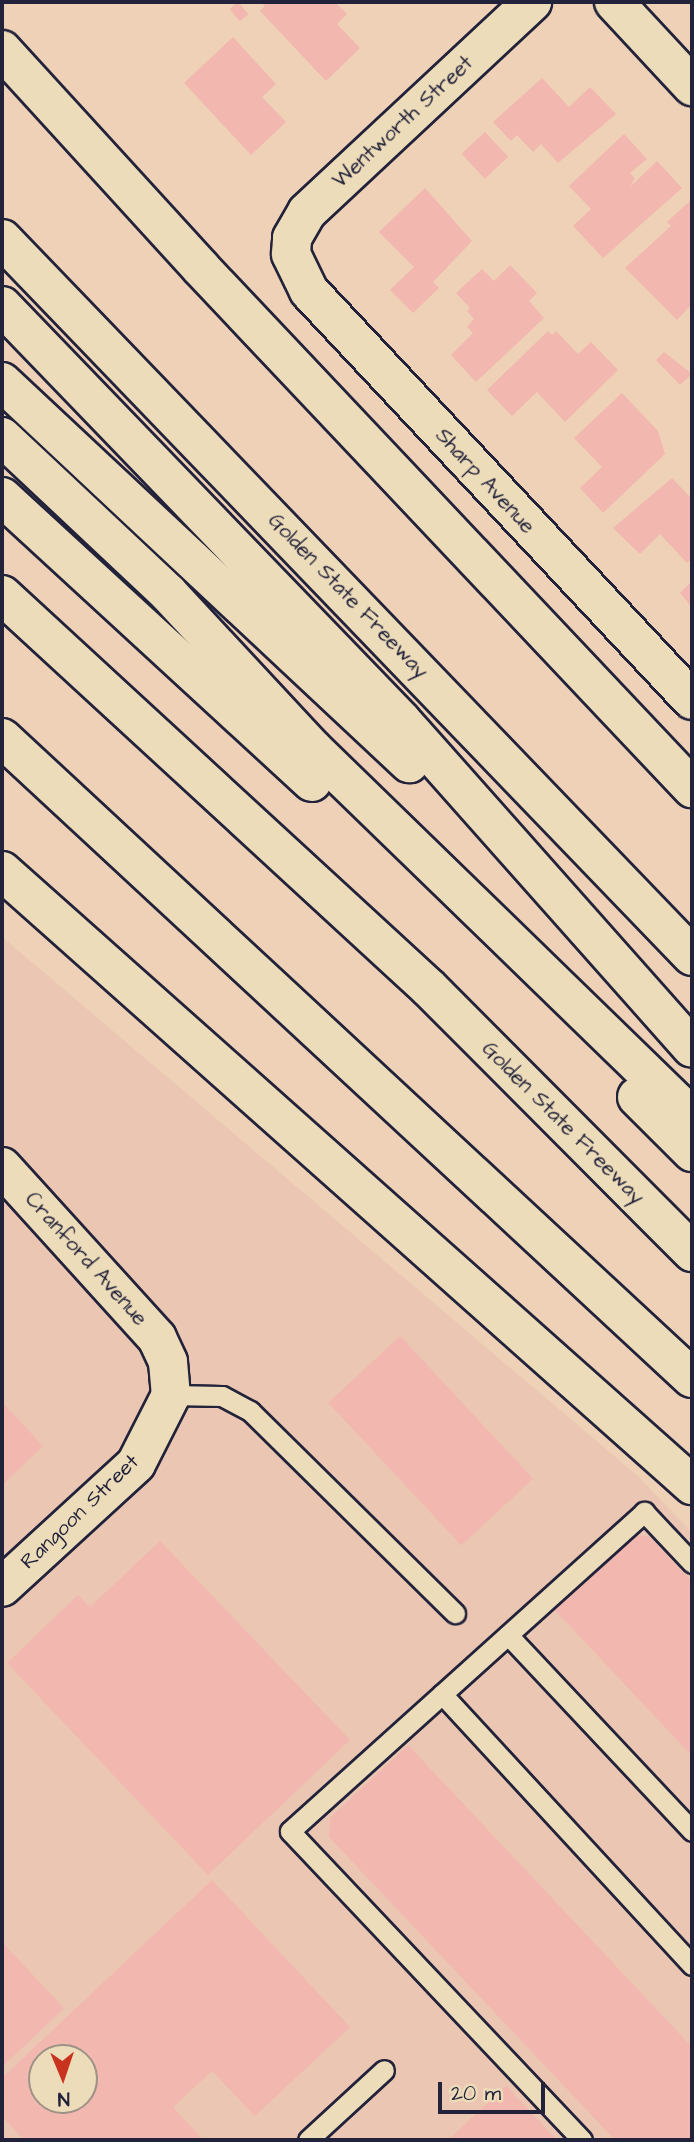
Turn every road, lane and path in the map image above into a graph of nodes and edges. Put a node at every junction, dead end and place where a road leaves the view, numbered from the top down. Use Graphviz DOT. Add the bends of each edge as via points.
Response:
graph roads {
  1 [pos="532,2"];
  2 [pos="614,2"];
  3 [pos="2,50"];
  4 [pos="692,86"];
  5 [pos="2,239"];
  6 [pos="290,254"];
  7 [pos="2,306"];
  8 [pos="2,382"];
  9 [pos="2,437"];
  10 [pos="2,497"];
  11 [pos="2,595"];
  12 [pos="692,700"];
  13 [pos="2,737"];
  14 [pos="692,788"];
  15 [pos="499,832"];
  16 [pos="2,871"];
  17 [pos="692,956"];
  18 [pos="692,1048"];
  19 [pos="692,1117"];
  20 [pos="692,1152"];
  21 [pos="2,1167"];
  22 [pos="692,1252"];
  23 [pos="692,1378"];
  24 [pos="171,1395"];
  25 [pos="692,1485"];
  26 [pos="692,1563"];
  27 [pos="2,1587"];
  28 [pos="455,1613"];
  29 [pos="508,1634"];
  30 [pos="442,1694"];
  31 [pos="692,1831"];
  32 [pos="692,1965"];
  33 [pos="384,2070"];
  34 [pos="308,2140"];
  35 [pos="582,2140"];
  1 -- 6 [label="main road, Wentworth Street" via="307,212 292,238"];
  2 -- 4 [label="main road"];
  3 -- 14 [label="main road" via="200,267"];
  5 -- 17 [label="main road, Golden State Freeway"];
  6 -- 12 [label="main road, Sharp Avenue" via="309,291"];
  7 -- 15 [label="main road" via="401,720"];
  8 -- 15 [label="main road" via="452,802"];
  9 -- 19 [label="main road" via="168,593 313,749"];
  10 -- 20 [label="main road" via="382,845"];
  11 -- 22 [label="main road, Golden State Freeway" via="429,988"];
  13 -- 23 [label="main road"];
  15 -- 18 [label="main road"];
  16 -- 25 [label="main road"];
  21 -- 24 [label="main road, Cranford Avenue" via="157,1338 168,1362"];
  24 -- 27 [label="main road, Rangoon Street" via="136,1464"];
  24 -- 28 [label="lane" via="222,1396 250,1411"];
  26 -- 29 [label="lane" via="644,1512"];
  29 -- 30 [label="lane"];
  29 -- 31 [label="lane"];
  30 -- 32 [label="lane"];
  30 -- 35 [label="lane" via="290,1831"];
  33 -- 34 [label="lane"];
}
